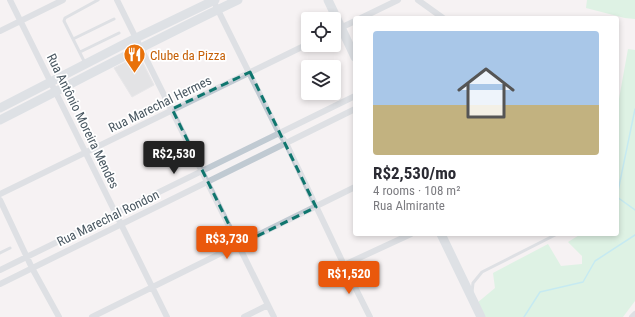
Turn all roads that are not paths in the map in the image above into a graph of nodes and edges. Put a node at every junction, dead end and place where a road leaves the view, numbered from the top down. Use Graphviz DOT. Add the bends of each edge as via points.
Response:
graph roads {
  1 [pos="10,0"];
  2 [pos="63,0"];
  3 [pos="98,0"];
  4 [pos="116,0"];
  5 [pos="214,0"];
  6 [pos="238,0"];
  7 [pos="328,0"];
  8 [pos="398,0"];
  9 [pos="418,0"];
  10 [pos="431,0"];
  11 [pos="426,6"];
  12 [pos="218,10"];
  13 [pos="332,12"];
  14 [pos="365,16"];
  15 [pos="440,16"];
  16 [pos="114,19"];
  17 [pos="21,22"];
  18 [pos="353,22"];
  19 [pos="341,27"];
  20 [pos="0,31"];
  21 [pos="119,33"];
  22 [pos="341,35"];
  23 [pos="136,38"];
  24 [pos="73,39"];
  25 [pos="301,47"];
  26 [pos="141,48"];
  27 [pos="80,52"];
  28 [pos="353,54"];
  29 [pos="86,64"];
  30 [pos="250,72"];
  31 [pos="51,82"];
  32 [pos="56,92"];
  33 [pos="353,97"];
  34 [pos="0,108"];
  35 [pos="172,109"];
  36 [pos="353,110"];
  37 [pos="0,120"];
  38 [pos="280,133"];
  39 [pos="286,143"];
  40 [pos="86,153"];
  41 [pos="202,171"];
  42 [pos="208,182"];
  43 [pos="353,188"];
  44 [pos="0,194"];
  45 [pos="0,200"];
  46 [pos="316,207"];
  47 [pos="116,213"];
  48 [pos="120,225"];
  49 [pos="407,236"];
  50 [pos="442,236"];
  51 [pos="553,236"];
  52 [pos="239,245"];
  53 [pos="10,248"];
  54 [pos="0,253"];
  55 [pos="28,256"];
  56 [pos="344,265"];
  57 [pos="32,268"];
  58 [pos="0,270"];
  59 [pos="0,284"];
  60 [pos="151,287"];
  61 [pos="472,296"];
  62 [pos="268,305"];
  63 [pos="635,314"];
  64 [pos="58,317"];
  65 [pos="92,317"];
  66 [pos="167,317"];
  67 [pos="244,317"];
  68 [pos="274,317"];
  69 [pos="370,317"];
  70 [pos="481,317"];
  71 [pos="632,317"];
  1 -- 17 [label="street, Rua Antônio Moreira Mendes"];
  2 -- 17 [label="street"];
  3 -- 24 [label="lane" via="65,18 64,21"];
  4 -- 23 [label="street"];
  5 -- 12 [label="street"];
  5 -- 23 [label="main road"];
  6 -- 12 [label="main road"];
  7 -- 13 [label="main road"];
  8 -- 14 [label="street"];
  9 -- 11 [label="street"];
  10 -- 11 [label="street"];
  11 -- 15 [label="street"];
  12 -- 26 [label="main road"];
  12 -- 30 [label="street"];
  16 -- 24 [label="lane"];
  17 -- 20 [label="street"];
  17 -- 31 [label="street, Rua Antônio Moreira Mendes"];
  18 -- 19 [label="street"];
  21 -- 27 [label="lane"];
  22 -- 28 [label="main road"];
  23 -- 26 [label="street"];
  23 -- 29 [label="main road"];
  24 -- 27 [label="lane"];
  25 -- 30 [label="street, Rua Marechal Hermes"];
  26 -- 32 [label="main road"];
  26 -- 35 [label="street"];
  27 -- 29 [label="lane"];
  29 -- 31 [label="main road"];
  30 -- 35 [label="street, Rua Marechal Hermes"];
  30 -- 38 [label="street"];
  31 -- 32 [label="street, Rua Antônio Moreira Mendes"];
  31 -- 34 [label="main road"];
  32 -- 37 [label="main road"];
  32 -- 40 [label="street, Rua Antônio Moreira Mendes"];
  33 -- 38 [label="street"];
  35 -- 40 [label="street, Rua Marechal Hermes"];
  35 -- 41 [label="street"];
  36 -- 39 [label="street, Rua Marechal Rondon"];
  38 -- 39 [label="street"];
  38 -- 41 [label="street"];
  39 -- 42 [label="street, Rua Marechal Rondon"];
  39 -- 46 [label="street"];
  40 -- 44 [label="street, Rua Marechal Hermes"];
  40 -- 47 [label="street, Rua Antônio Moreira Mendes"];
  41 -- 42 [label="street"];
  41 -- 47 [label="street"];
  42 -- 48 [label="street, Rua Marechal Rondon"];
  42 -- 52 [label="street"];
  43 -- 46 [label="street"];
  45 -- 55 [label="street"];
  46 -- 52 [label="street"];
  46 -- 56 [label="street"];
  47 -- 48 [label="street, Rua Antônio Moreira Mendes"];
  47 -- 55 [label="street"];
  48 -- 57 [label="street, Rua Marechal Rondon"];
  48 -- 60 [label="street, Rua Antônio Moreira Mendes"];
  49 -- 56 [label="street"];
  50 -- 61 [label="main road"];
  51 -- 61 [label="lane" via="482,272 473,283"];
  52 -- 60 [label="street"];
  52 -- 62 [label="street"];
  53 -- 54 [label="lane"];
  55 -- 57 [label="street"];
  55 -- 58 [label="street"];
  56 -- 69 [label="street"];
  57 -- 59 [label="street, Rua Marechal Rondon"];
  57 -- 64 [label="street"];
  60 -- 65 [label="street"];
  60 -- 66 [label="street, Rua Antônio Moreira Mendes"];
  61 -- 70 [label="main road"];
  62 -- 67 [label="street"];
  62 -- 68 [label="street"];
  63 -- 71 [label="street"];
}
